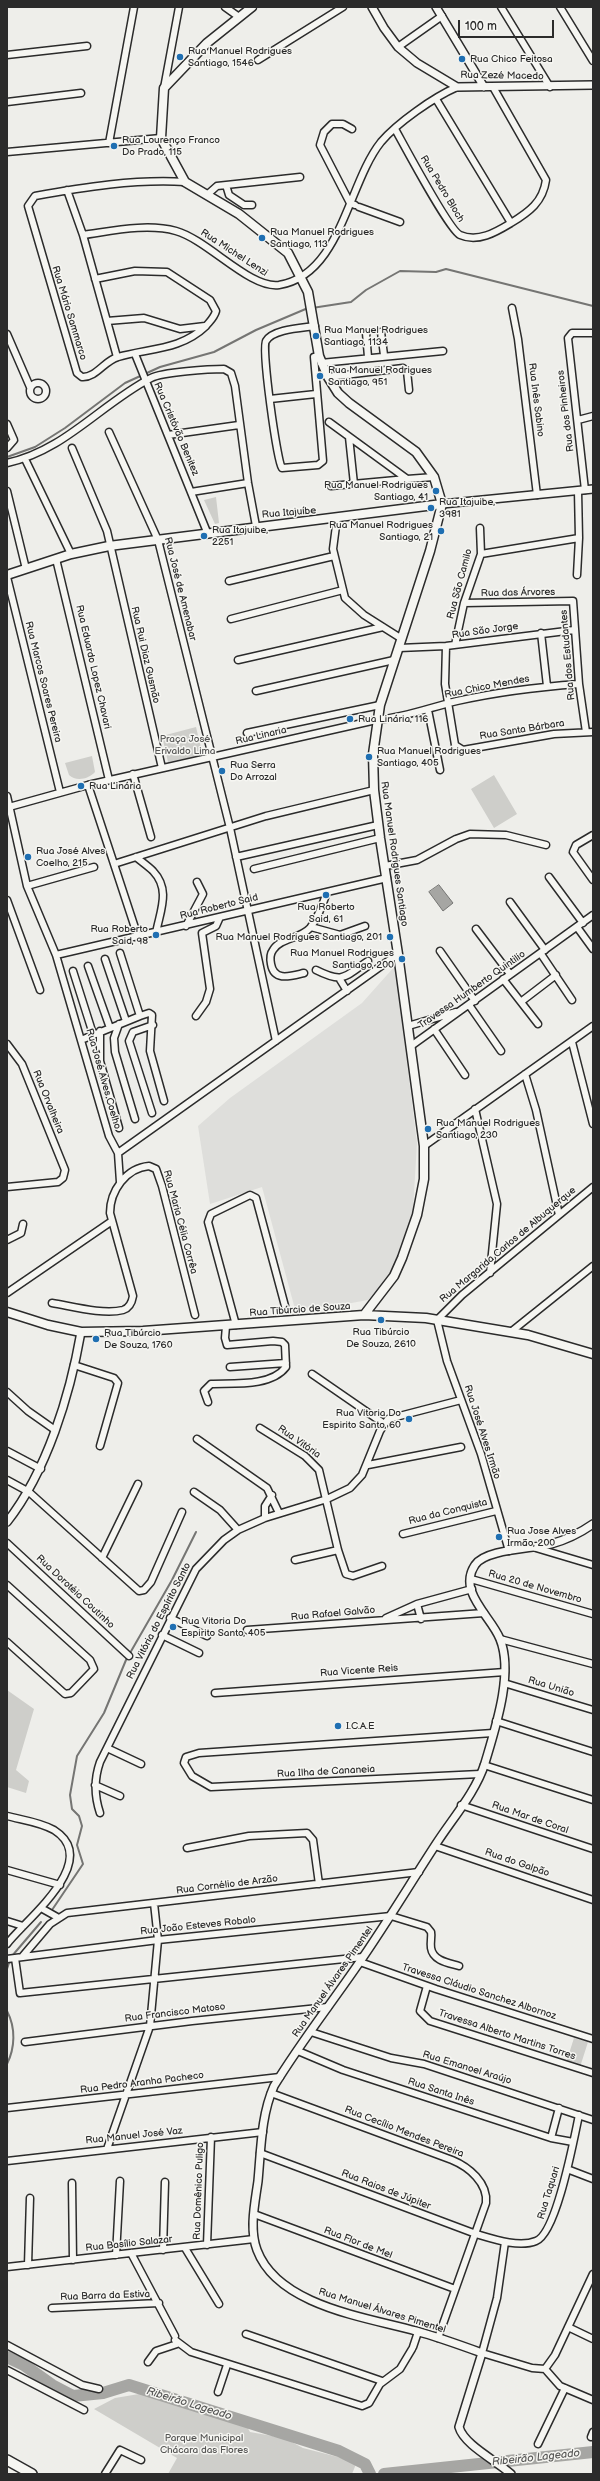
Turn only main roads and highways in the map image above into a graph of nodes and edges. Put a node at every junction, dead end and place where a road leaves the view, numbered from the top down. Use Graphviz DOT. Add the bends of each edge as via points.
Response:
graph roads {
  1 [pos="252,7"];
  2 [pos="442,504"];
  3 [pos="7,576"];
  4 [pos="7,1312"];
  5 [pos="364,1315"];
  6 [pos="593,1354"];
  7 [pos="7,2460"];
  8 [pos="32,2474"];
  1 -- 2 [label="main road" via="207,42 164,88 161,138 185,182 208,194 288,253 308,292 320,359 328,377 338,393 349,403 416,452 434,477"];
  2 -- 3 [label="main road, Rua Itajuíbe" via="109,546 71,554"];
  2 -- 5 [label="main road, Rua Manuel Rodrigues Santiago" via="400,648 380,705 373,754 378,825 424,1146 424,1179 417,1215 402,1258 394,1276"];
  4 -- 5 [label="main road, Rua Tibúrcio de Souza" via="81,1332 143,1331"];
  5 -- 6 [label="main road, Rua Tibúrcio de Souza" via="436,1320 512,1332"];
  7 -- 8 [label="main road"];
}
